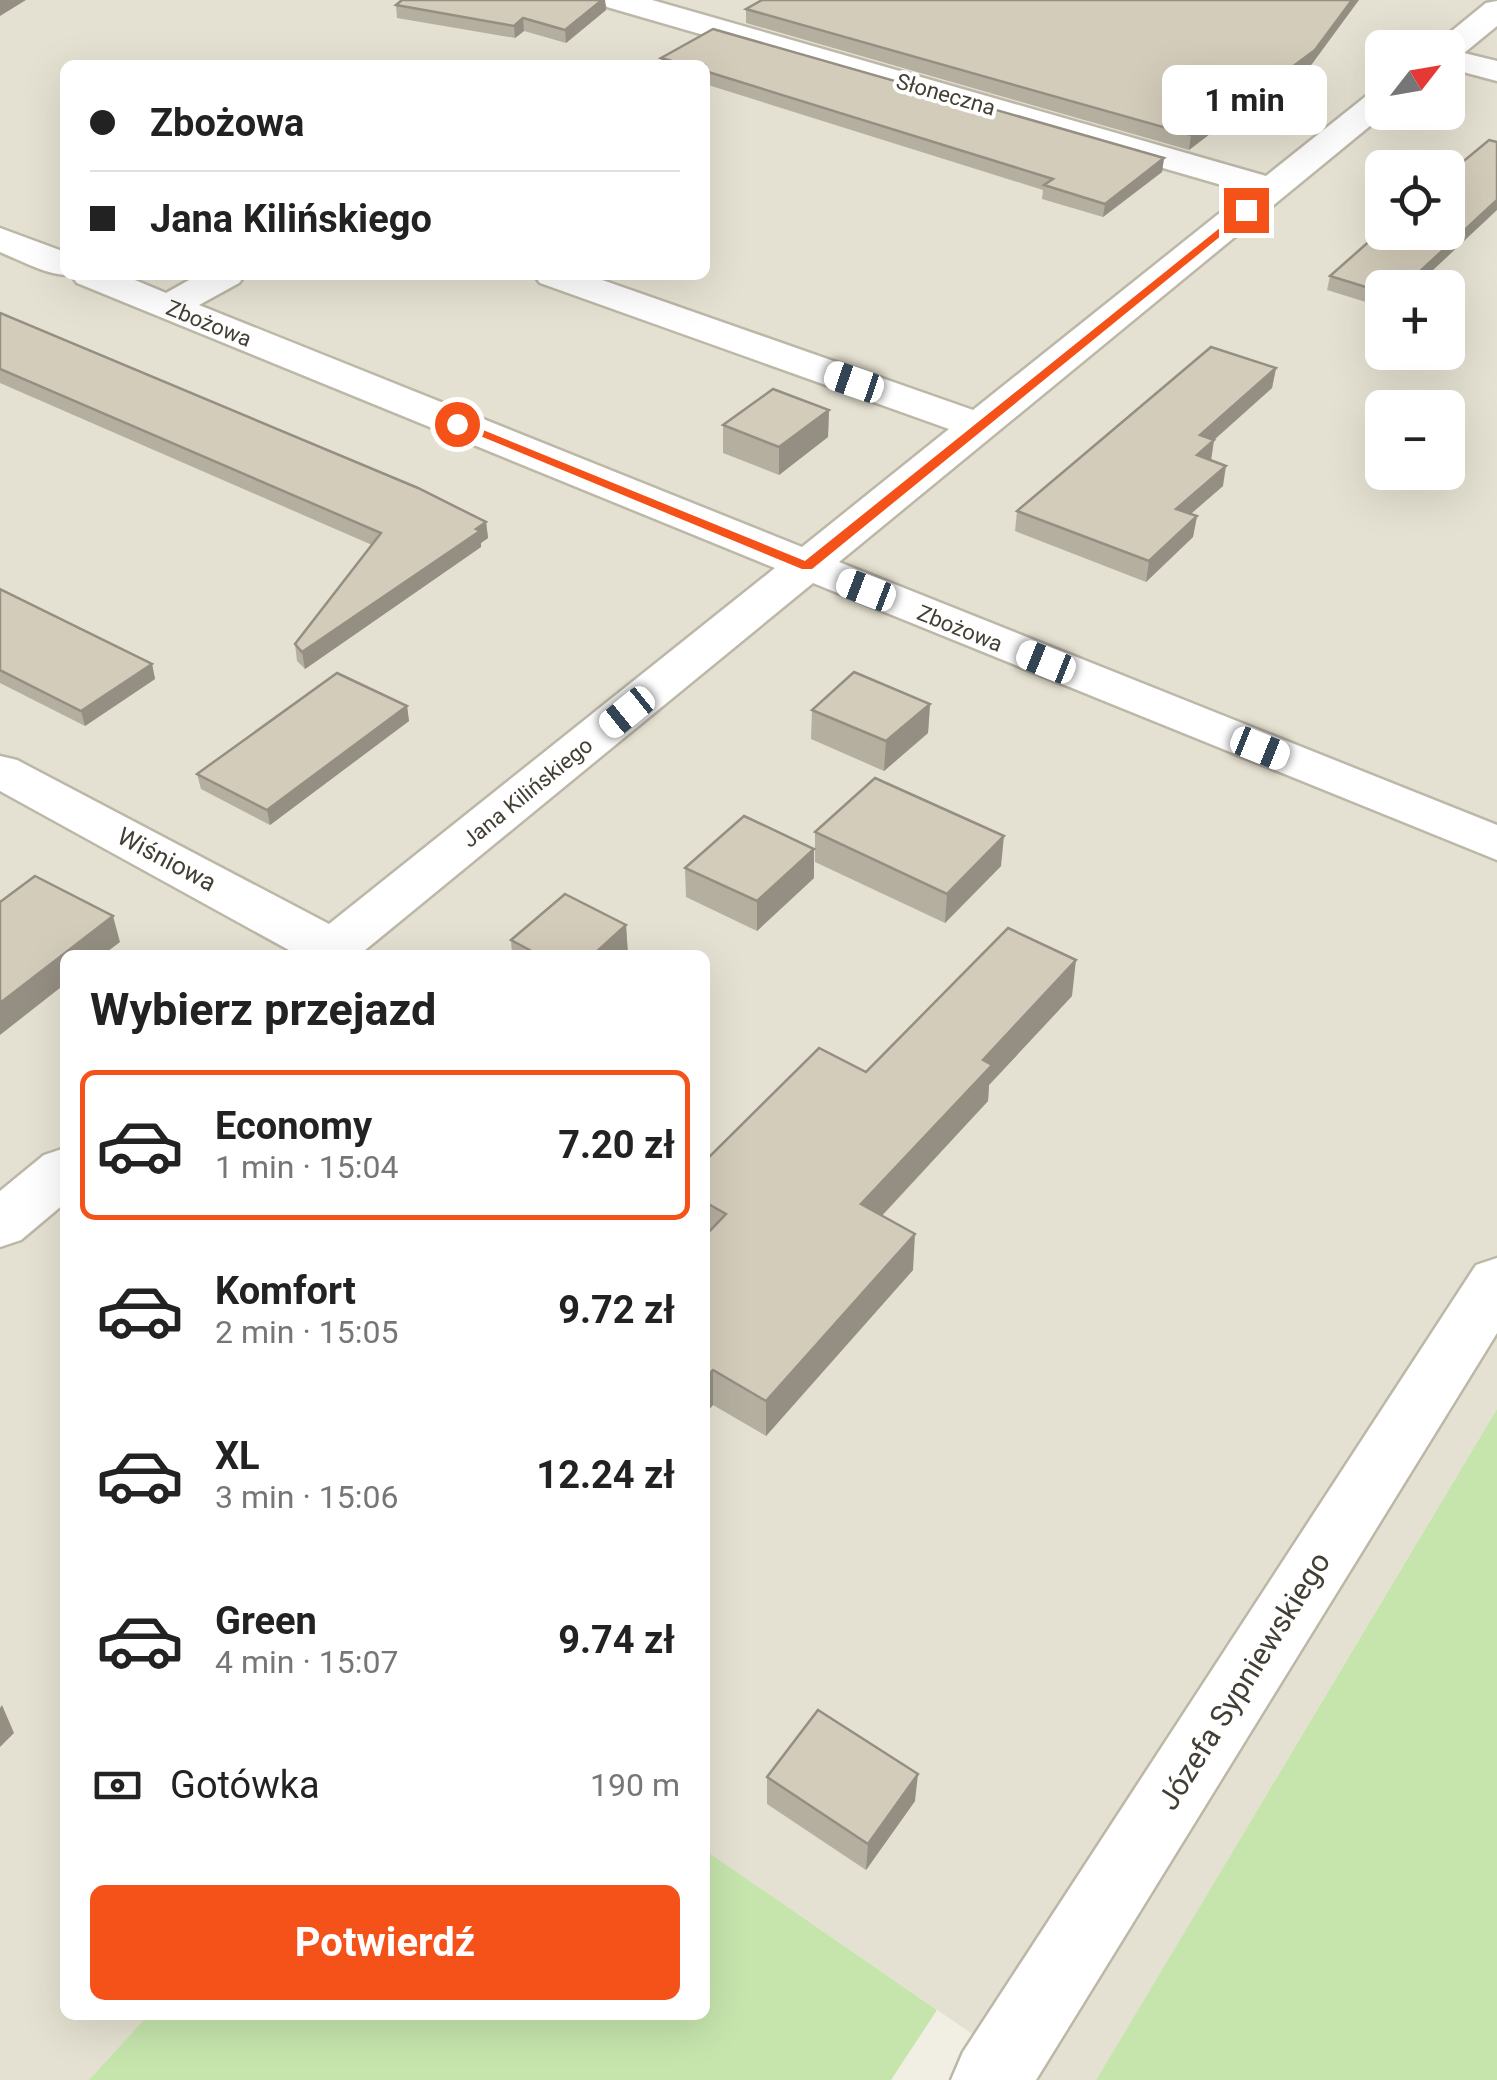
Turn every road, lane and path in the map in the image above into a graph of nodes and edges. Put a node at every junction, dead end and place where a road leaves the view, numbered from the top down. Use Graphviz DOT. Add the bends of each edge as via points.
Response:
graph roads {
  1 [pos="618,0"];
  2 [pos="667,5"];
  3 [pos="1497,10"];
  4 [pos="1465,36"];
  5 [pos="1465,63"];
  6 [pos="1497,71"];
  7 [pos="1365,114"];
  8 [pos="1273,189"];
  9 [pos="0,239"];
  10 [pos="60,263"];
  11 [pos="103,280"];
  12 [pos="217,280"];
  13 [pos="567,280"];
  14 [pos="168,306"];
  15 [pos="978,426"];
  16 [pos="807,566"];
  17 [pos="0,771"];
  18 [pos="1497,844"];
  19 [pos="327,950"];
  20 [pos="330,950"];
  21 [pos="60,1174"];
  22 [pos="0,1224"];
  23 [pos="1497,1282"];
  24 [pos="991,2080"];
  1 -- 2 [label="street, Słoneczna"];
  2 -- 8 [label="street, Słoneczna"];
  3 -- 4 [label="street"];
  5 -- 6 [label="street"];
  7 -- 8 [label="street, Jana Kilińskiego"];
  8 -- 15 [label="street, Jana Kilińskiego"];
  9 -- 10 [label="street"];
  11 -- 14 [label="street, Zbożowa"];
  12 -- 14 [label="street"];
  13 -- 15 [label="street"];
  14 -- 16 [label="street, Zbożowa"];
  15 -- 16 [label="street, Jana Kilińskiego"];
  16 -- 18 [label="street, Zbożowa"];
  16 -- 20 [label="street, Jana Kilińskiego"];
  17 -- 19 [label="street, Wiśniowa"];
  21 -- 22 [label="street"];
  23 -- 24 [label="street, Józefa Sypniewskiego"];
}
